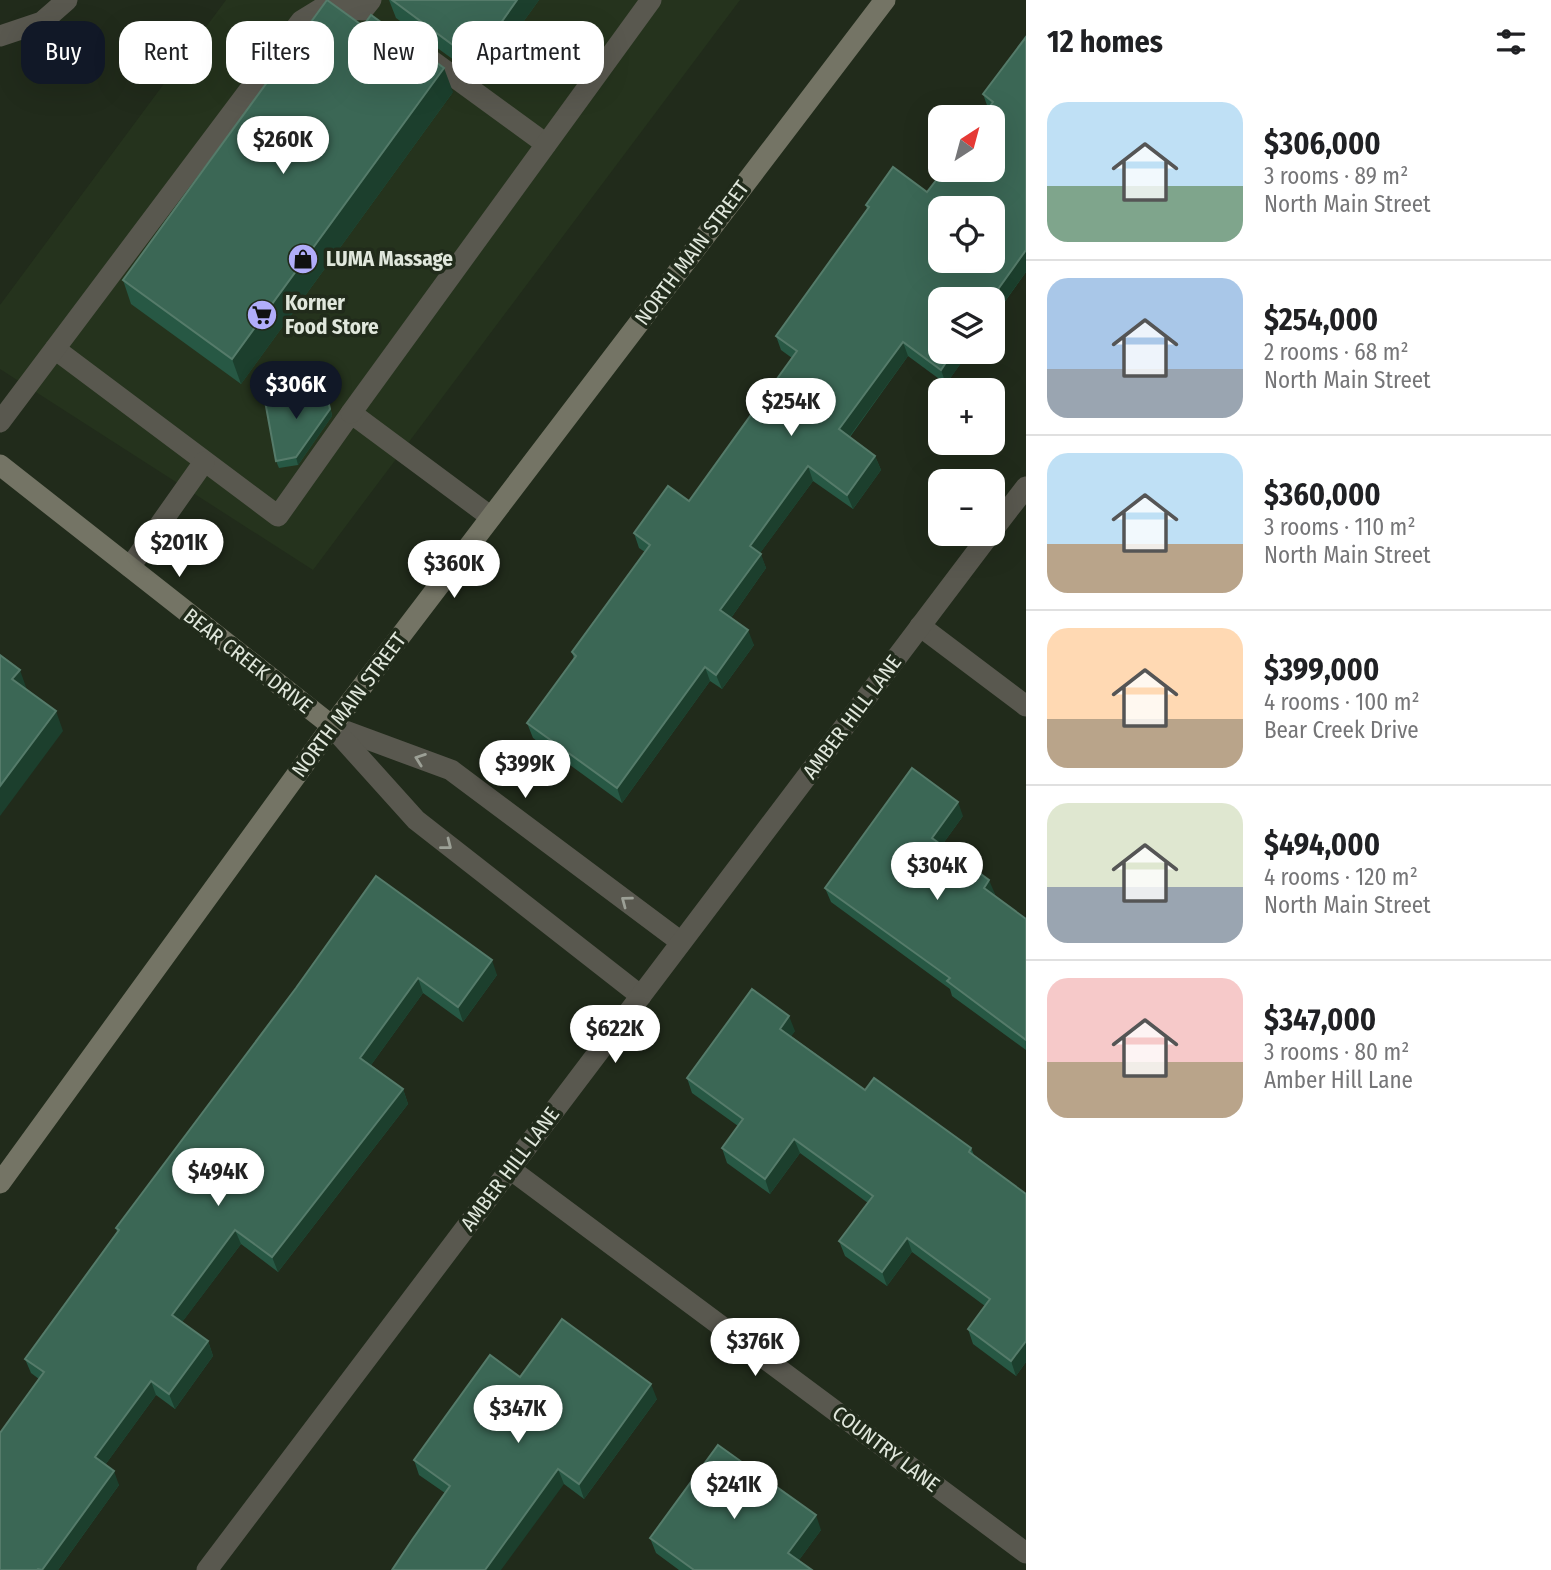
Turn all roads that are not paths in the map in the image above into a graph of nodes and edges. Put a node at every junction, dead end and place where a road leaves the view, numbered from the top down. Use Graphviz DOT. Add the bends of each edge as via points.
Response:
graph roads {
  1 [pos="67,0"];
  2 [pos="651,0"];
  3 [pos="886,0"];
  4 [pos="367,5"];
  5 [pos="380,21"];
  6 [pos="0,36"];
  7 [pos="438,66"];
  8 [pos="546,144"];
  9 [pos="55,349"];
  10 [pos="351,414"];
  11 [pos="0,422"];
  12 [pos="204,462"];
  13 [pos="0,465"];
  14 [pos="1026,486"];
  15 [pos="1005,514"];
  16 [pos="491,517"];
  17 [pos="980,546"];
  18 [pos="130,567"];
  19 [pos="920,626"];
  20 [pos="1026,706"];
  21 [pos="332,726"];
  22 [pos="681,942"];
  23 [pos="641,996"];
  24 [pos="510,1169"];
  25 [pos="0,1183"];
  26 [pos="1026,1553"];
  27 [pos="207,1570"];
  1 -- 6 [label="street" via="42,22"];
  2 -- 8 [label="street"];
  3 -- 16 [label="main road, NORTH MAIN STREET"];
  4 -- 5 [label="street"];
  4 -- 9 [label="street" via="322,8 301,21"];
  7 -- 8 [label="street"];
  8 -- 10 [label="street"];
  9 -- 11 [label="street"];
  9 -- 12 [label="street"];
  10 -- 12 [label="street" via="278,516"];
  10 -- 16 [label="street"];
  12 -- 18 [label="street"];
  13 -- 18 [label="main road, BEAR CREEK DRIVE"];
  14 -- 15 [label="street, AMBER HILL LANE"];
  16 -- 21 [label="main road, NORTH MAIN STREET"];
  17 -- 19 [label="street, AMBER HILL LANE"];
  18 -- 21 [label="main road, BEAR CREEK DRIVE"];
  19 -- 20 [label="street"];
  19 -- 22 [label="street, AMBER HILL LANE"];
  22 -- 21 [label="street, BEAR CREEK DRIVE, one-way" via="451,770"];
  21 -- 23 [label="street, BEAR CREEK DRIVE, one-way" via="416,820"];
  21 -- 25 [label="main road, NORTH MAIN STREET"];
  22 -- 23 [label="street, AMBER HILL LANE"];
  23 -- 24 [label="street, AMBER HILL LANE"];
  24 -- 26 [label="street, COUNTRY LANE"];
  24 -- 27 [label="street, AMBER HILL LANE"];
}
